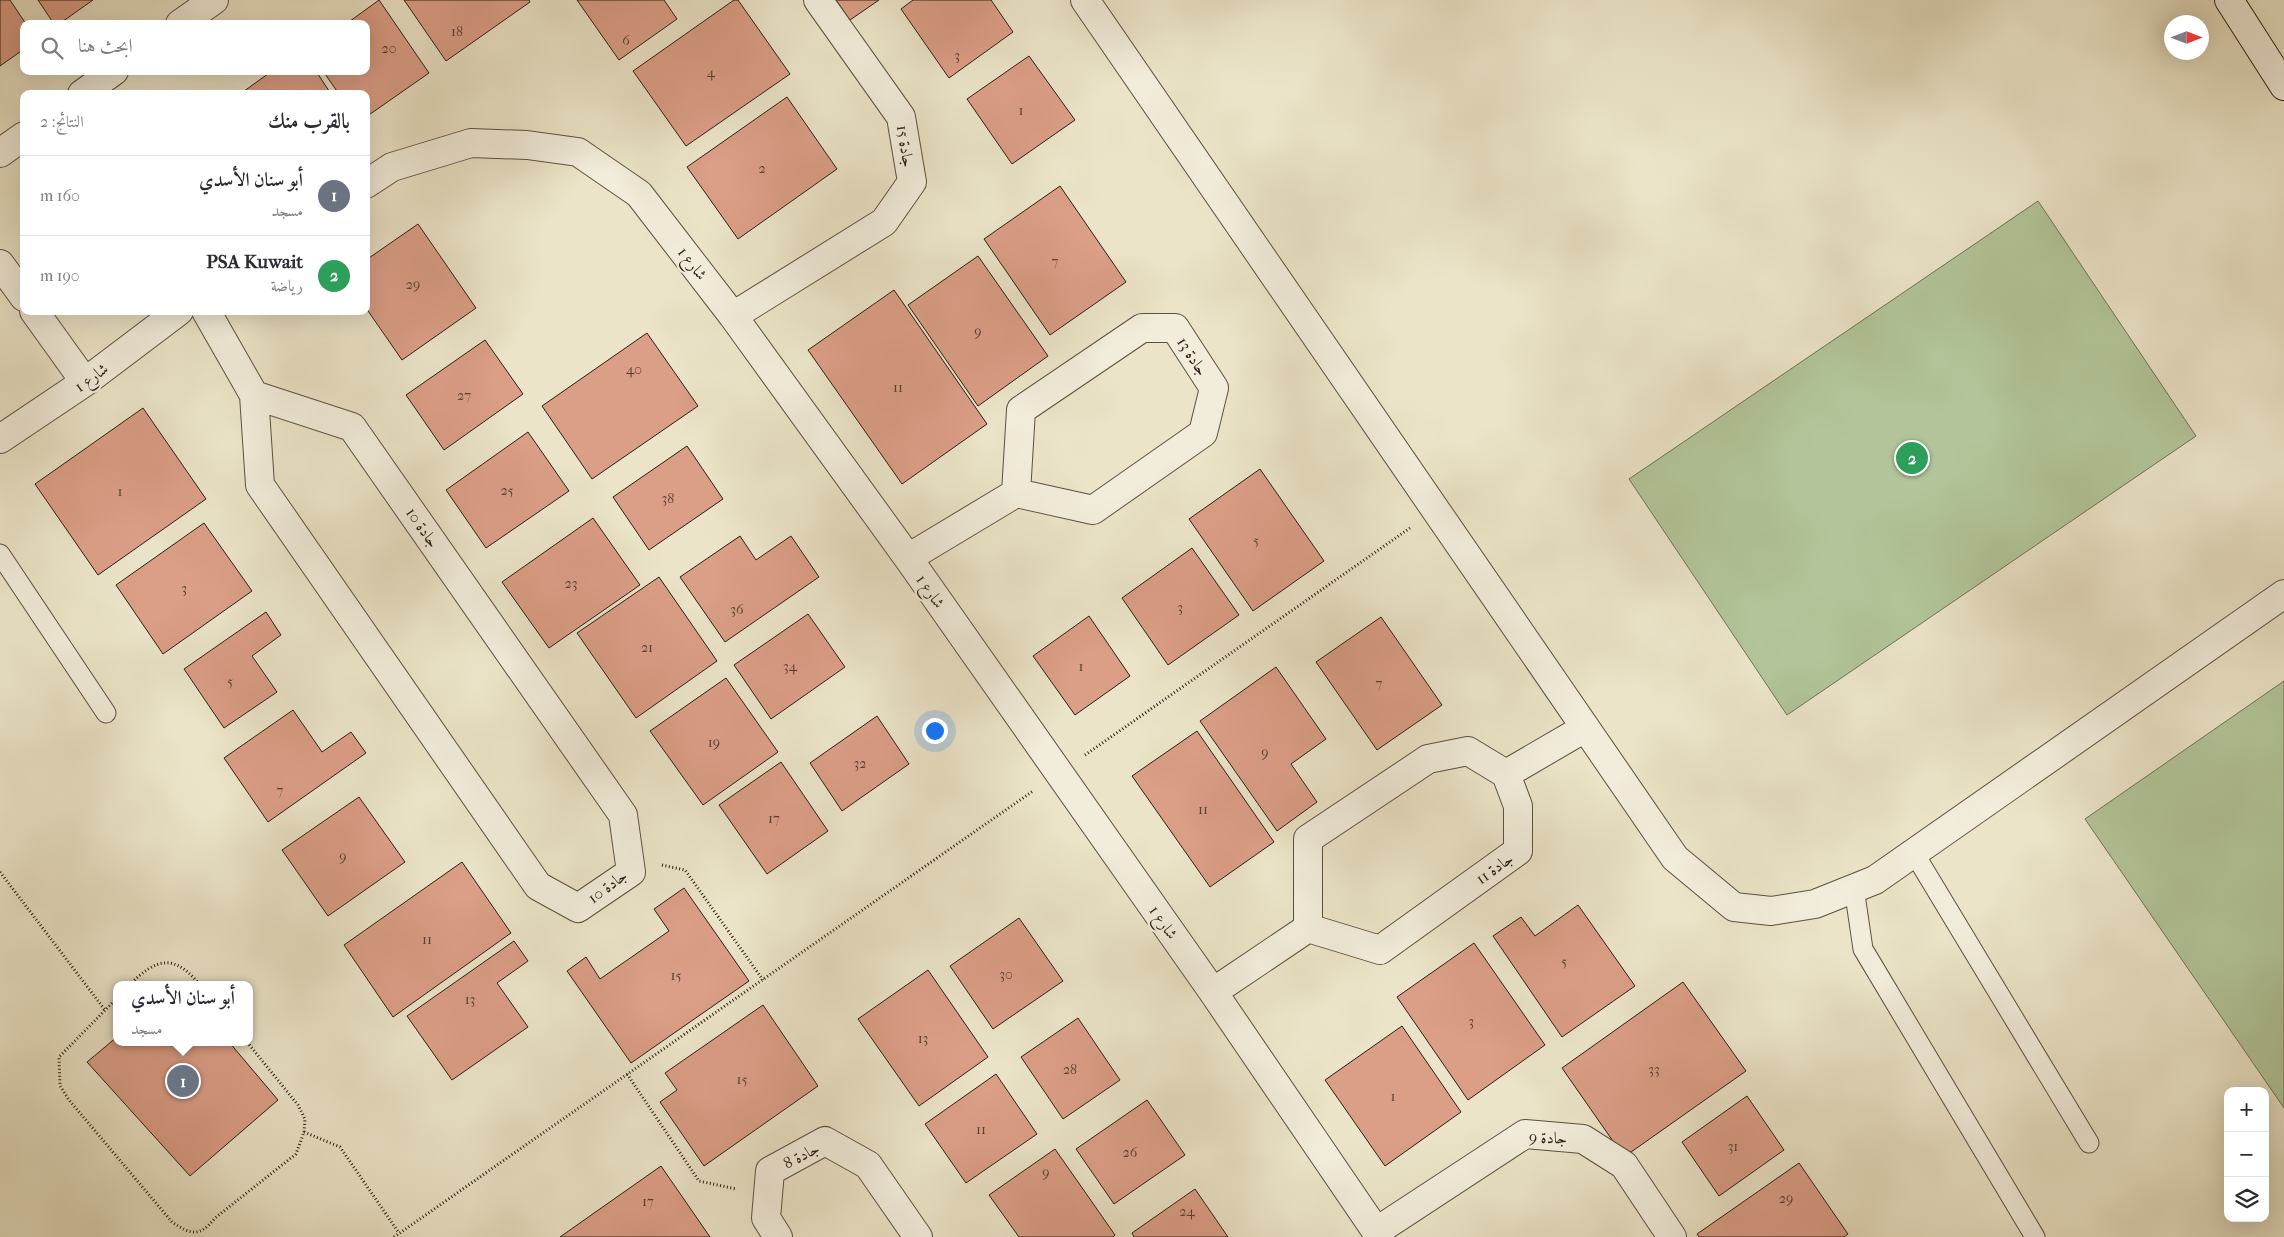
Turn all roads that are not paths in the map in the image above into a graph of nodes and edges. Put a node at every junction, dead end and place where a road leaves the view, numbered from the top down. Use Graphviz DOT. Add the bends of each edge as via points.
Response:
graph roads {
  1 [pos="214,0"];
  2 [pos="818,0"];
  3 [pos="1085,0"];
  4 [pos="2229,0"];
  5 [pos="186,20"];
  6 [pos="108,75"];
  7 [pos="2284,86"];
  8 [pos="88,90"];
  9 [pos="20,139"];
  10 [pos="0,153"];
  11 [pos="370,181"];
  12 [pos="0,264"];
  13 [pos="20,292"];
  14 [pos="37,315"];
  15 [pos="174,315"];
  16 [pos="208,315"];
  17 [pos="733,316"];
  18 [pos="84,382"];
  19 [pos="254,396"];
  20 [pos="0,439"];
  21 [pos="1016,493"];
  22 [pos="0,554"];
  23 [pos="908,558"];
  24 [pos="2284,594"];
  25 [pos="106,713"];
  26 [pos="1585,728"];
  27 [pos="1506,774"];
  28 [pos="1914,853"];
  29 [pos="1854,888"];
  30 [pos="1308,928"];
  31 [pos="1213,992"];
  32 [pos="2089,1143"];
  33 [pos="1379,1234"];
  34 [pos="778,1237"];
  35 [pos="918,1237"];
  36 [pos="1672,1237"];
  37 [pos="2035,1237"];
  1 -- 5 [label="street"];
  2 -- 17 [label="street, جادة 15" via="901,117 912,182 884,222"];
  3 -- 26 [label="street"];
  4 -- 7 [label="street"];
  6 -- 8 [label="street"];
  9 -- 10 [label="street"];
  11 -- 17 [label="street, شارع 1" via="392,167 471,143 527,145 578,152 639,194"];
  12 -- 13 [label="street"];
  14 -- 18 [label="street"];
  15 -- 18 [label="street, شارع 1"];
  16 -- 19 [label="street, جادة 10"];
  17 -- 23 [label="street, شارع 1"];
  18 -- 20 [label="street, شارع 1"];
  19 -- 19 [label="street, جادة 10" via="260,485 538,886 578,908 631,872 623,815 352,427"];
  21 -- 21 [label="street, جادة 13" via="1093,510 1203,433 1214,388 1175,328 1142,328 1021,410"];
  21 -- 23 [label="street"];
  22 -- 25 [label="lane"];
  23 -- 31 [label="street, شارع 1"];
  24 -- 28 [label="street"];
  26 -- 27 [label="street"];
  26 -- 29 [label="street" via="1675,858 1734,907 1771,911 1815,904"];
  27 -- 30 [label="street" via="1468,751 1428,759 1308,840"];
  27 -- 30 [label="street, جادة 11" via="1518,806 1518,851 1380,950"];
  28 -- 29 [label="street" via="1875,880"];
  28 -- 32 [label="lane"];
  29 -- 37 [label="lane" via="1863,949"];
  30 -- 31 [label="street"];
  31 -- 33 [label="street, شارع 1"];
  33 -- 36 [label="street, جادة 9" via="1525,1134 1583,1139 1624,1165"];
  34 -- 35 [label="street, جادة 8" via="766,1218 770,1171 826,1141 868,1166"];
}
